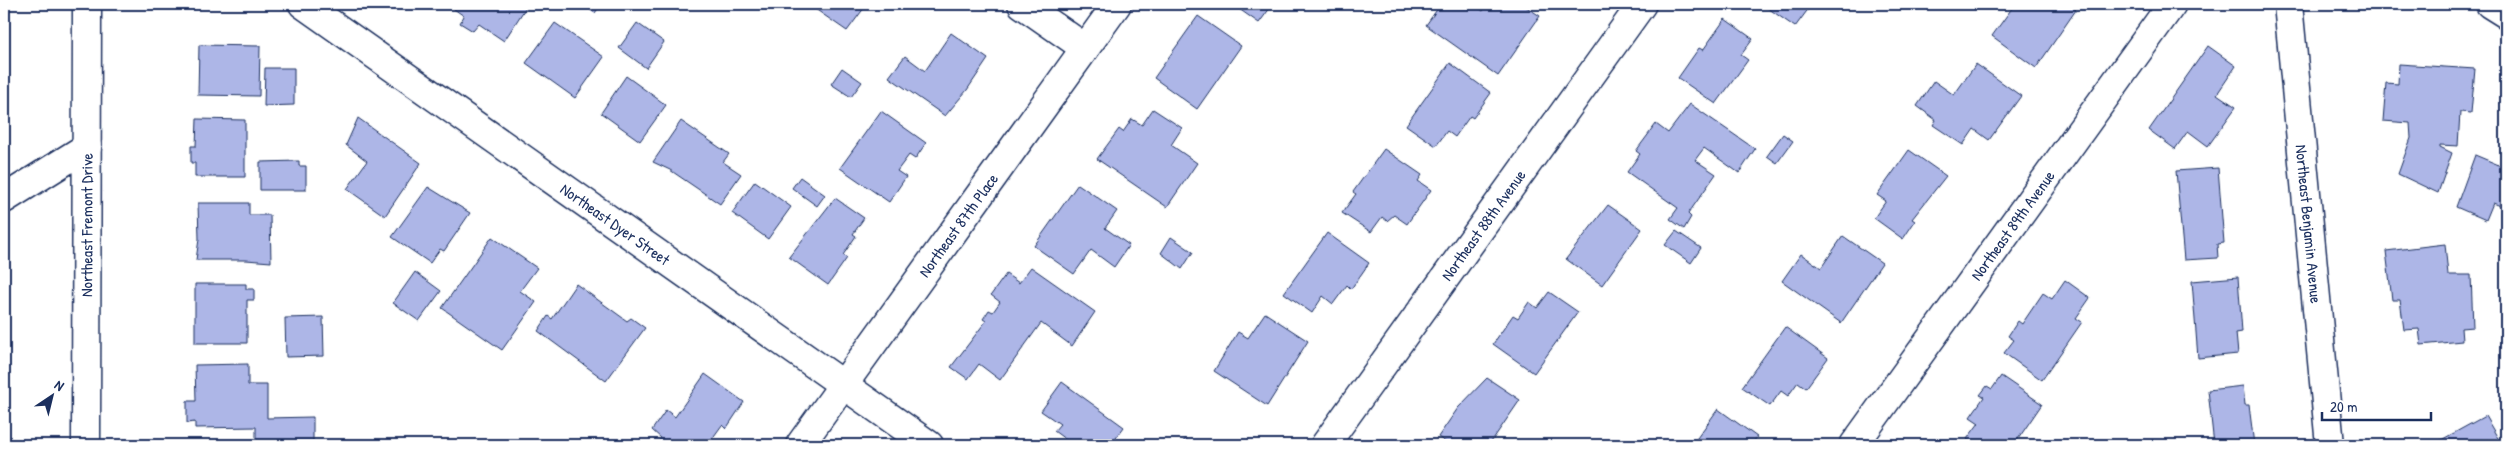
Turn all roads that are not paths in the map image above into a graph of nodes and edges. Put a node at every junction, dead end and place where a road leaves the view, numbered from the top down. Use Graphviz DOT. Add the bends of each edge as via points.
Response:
graph roads {
  1 [pos="87,4"];
  2 [pos="303,4"];
  3 [pos="1022,4"];
  4 [pos="1117,4"];
  5 [pos="1642,4"];
  6 [pos="2172,4"];
  7 [pos="2288,4"];
  8 [pos="2490,4"];
  9 [pos="2506,14"];
  10 [pos="1085,48"];
  11 [pos="86,147"];
  12 [pos="4,199"];
  13 [pos="844,385"];
  14 [pos="86,445"];
  15 [pos="800,445"];
  16 [pos="929,445"];
  17 [pos="1325,445"];
  18 [pos="1854,445"];
  19 [pos="2330,445"];
  1 -- 11 [label="street, Northeast Fremont Drive"];
  2 -- 13 [label="street, Northeast Dyer Street"];
  3 -- 10 [label="street"];
  4 -- 10 [label="street, Northeast 87th Place"];
  5 -- 17 [label="street, Northeast 88th Avenue"];
  6 -- 18 [label="street, Northeast 89th Avenue"];
  7 -- 19 [label="street, Northeast Benjamin Avenue"];
  8 -- 9 [label="street"];
  10 -- 13 [label="street, Northeast 87th Place"];
  11 -- 12 [label="street"];
  11 -- 14 [label="street, Northeast Fremont Drive"];
  13 -- 15 [label="street, Northeast 87th Place"];
  13 -- 16 [label="street, Northeast Dyer Street"];
}
